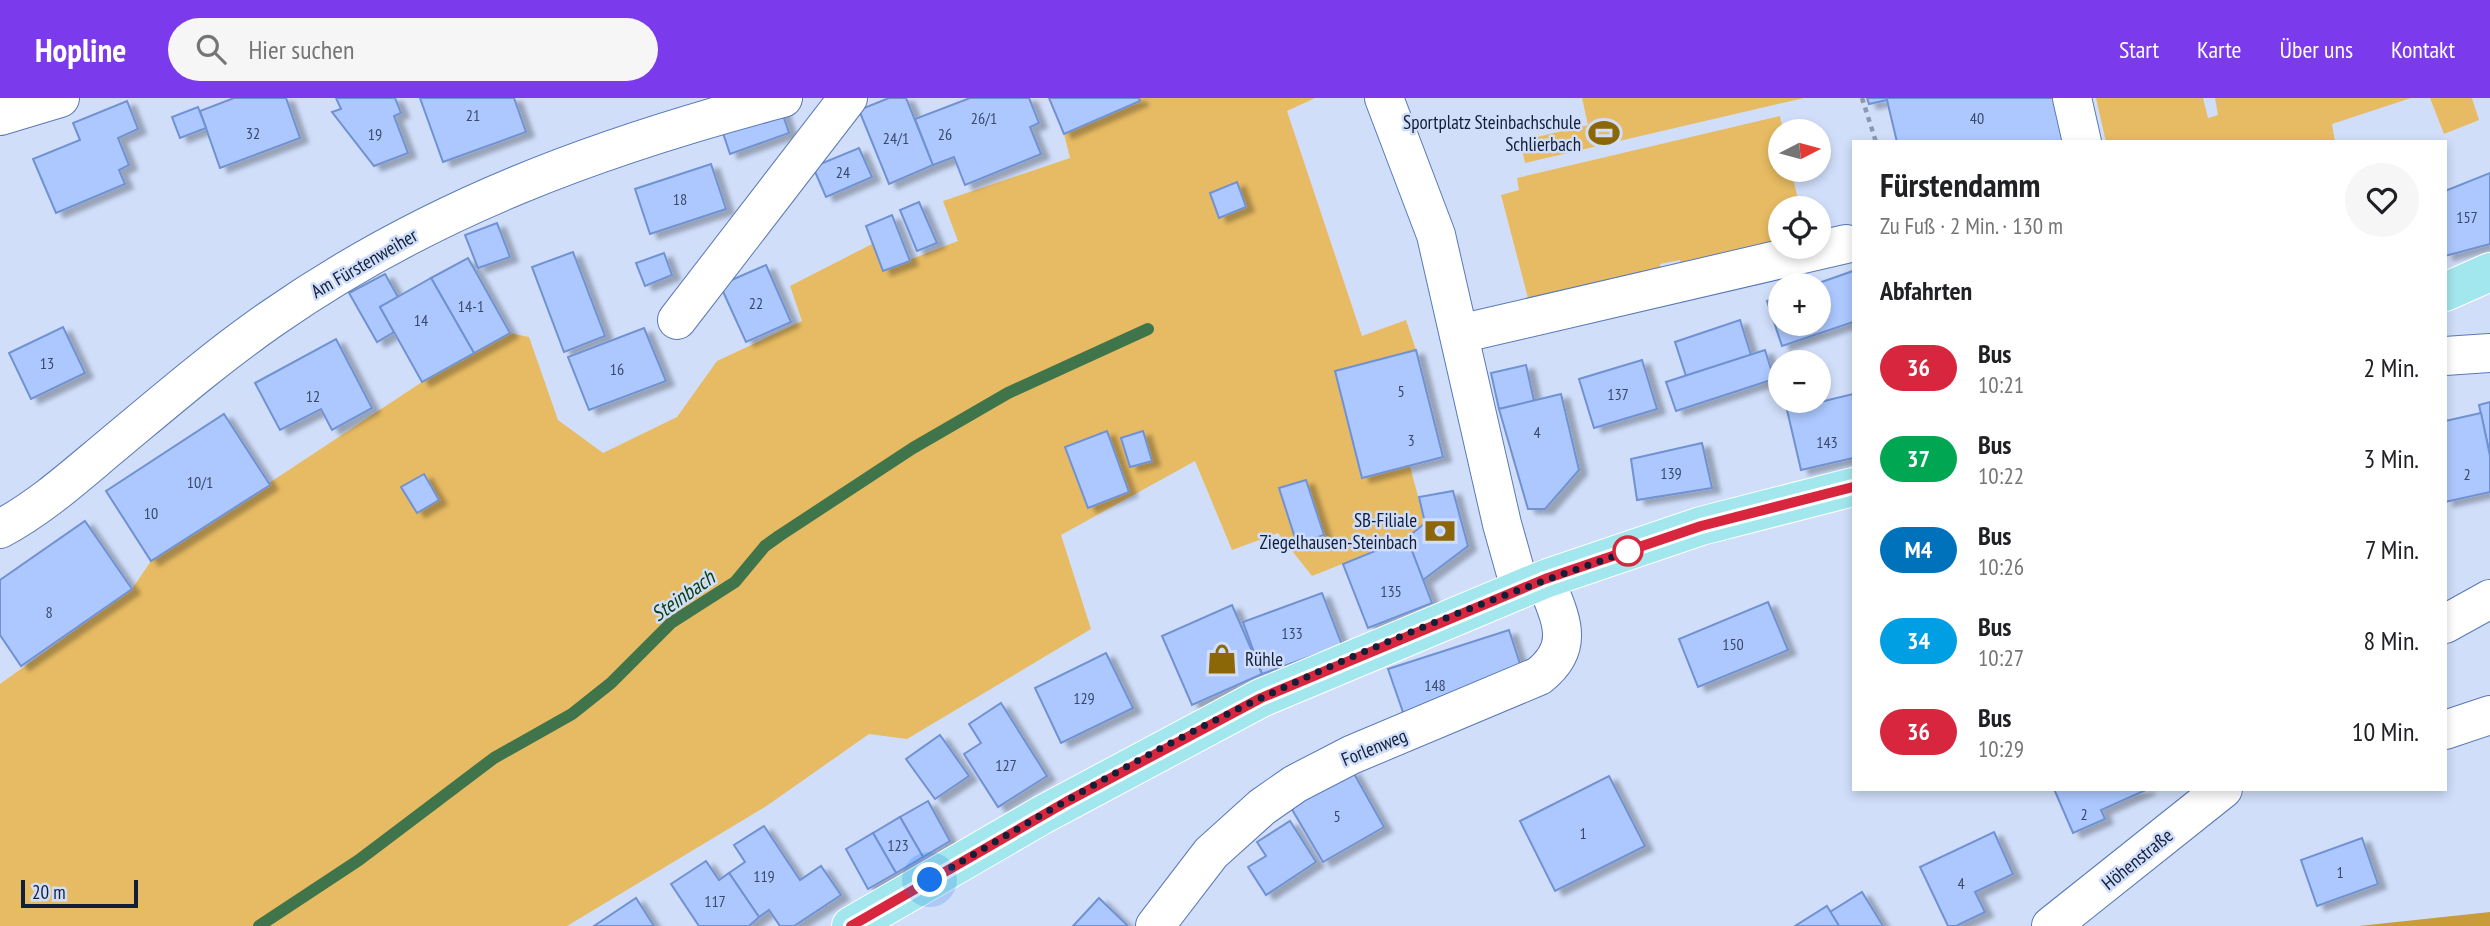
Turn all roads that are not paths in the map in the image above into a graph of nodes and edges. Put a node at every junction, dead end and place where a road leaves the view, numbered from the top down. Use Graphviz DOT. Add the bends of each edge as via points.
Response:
graph roads {
  1 [pos="60,98"];
  2 [pos="783,98"];
  3 [pos="848,98"];
  4 [pos="1384,98"];
  5 [pos="2072,98"];
  6 [pos="0,116"];
  7 [pos="2082,140"];
  8 [pos="1846,244"];
  9 [pos="2490,272"];
  10 [pos="2447,291"];
  11 [pos="677,320"];
  12 [pos="1459,334"];
  13 [pos="2490,353"];
  14 [pos="2447,356"];
  15 [pos="1852,487"];
  16 [pos="0,530"];
  17 [pos="1533,584"];
  18 [pos="2490,599"];
  19 [pos="2447,623"];
  20 [pos="2490,715"];
  21 [pos="2447,729"];
  22 [pos="2220,791"];
  23 [pos="851,926"];
  24 [pos="1155,926"];
  25 [pos="2051,926"];
  1 -- 6 [label="street"];
  2 -- 16 [label="street, Am Fürstenweiher" via="578,159 466,207 364,260 272,318 206,367 34,511"];
  3 -- 11 [label="street"];
  4 -- 12 [label="street, Forlenweg" via="1436,235"];
  5 -- 7 [label="street"];
  8 -- 12 [label="street"];
  9 -- 10 [label="main road"];
  12 -- 17 [label="street, Forlenweg"];
  13 -- 14 [label="street"];
  15 -- 17 [label="main road" via="1701,526"];
  17 -- 23 [label="main road" via="1261,698 1183,737"];
  17 -- 24 [label="street, Forlenweg" via="1560,617 1563,638 1553,666 1295,784 1211,853"];
  18 -- 19 [label="street"];
  20 -- 21 [label="street"];
  22 -- 25 [label="street, Höhenstraße"];
}
